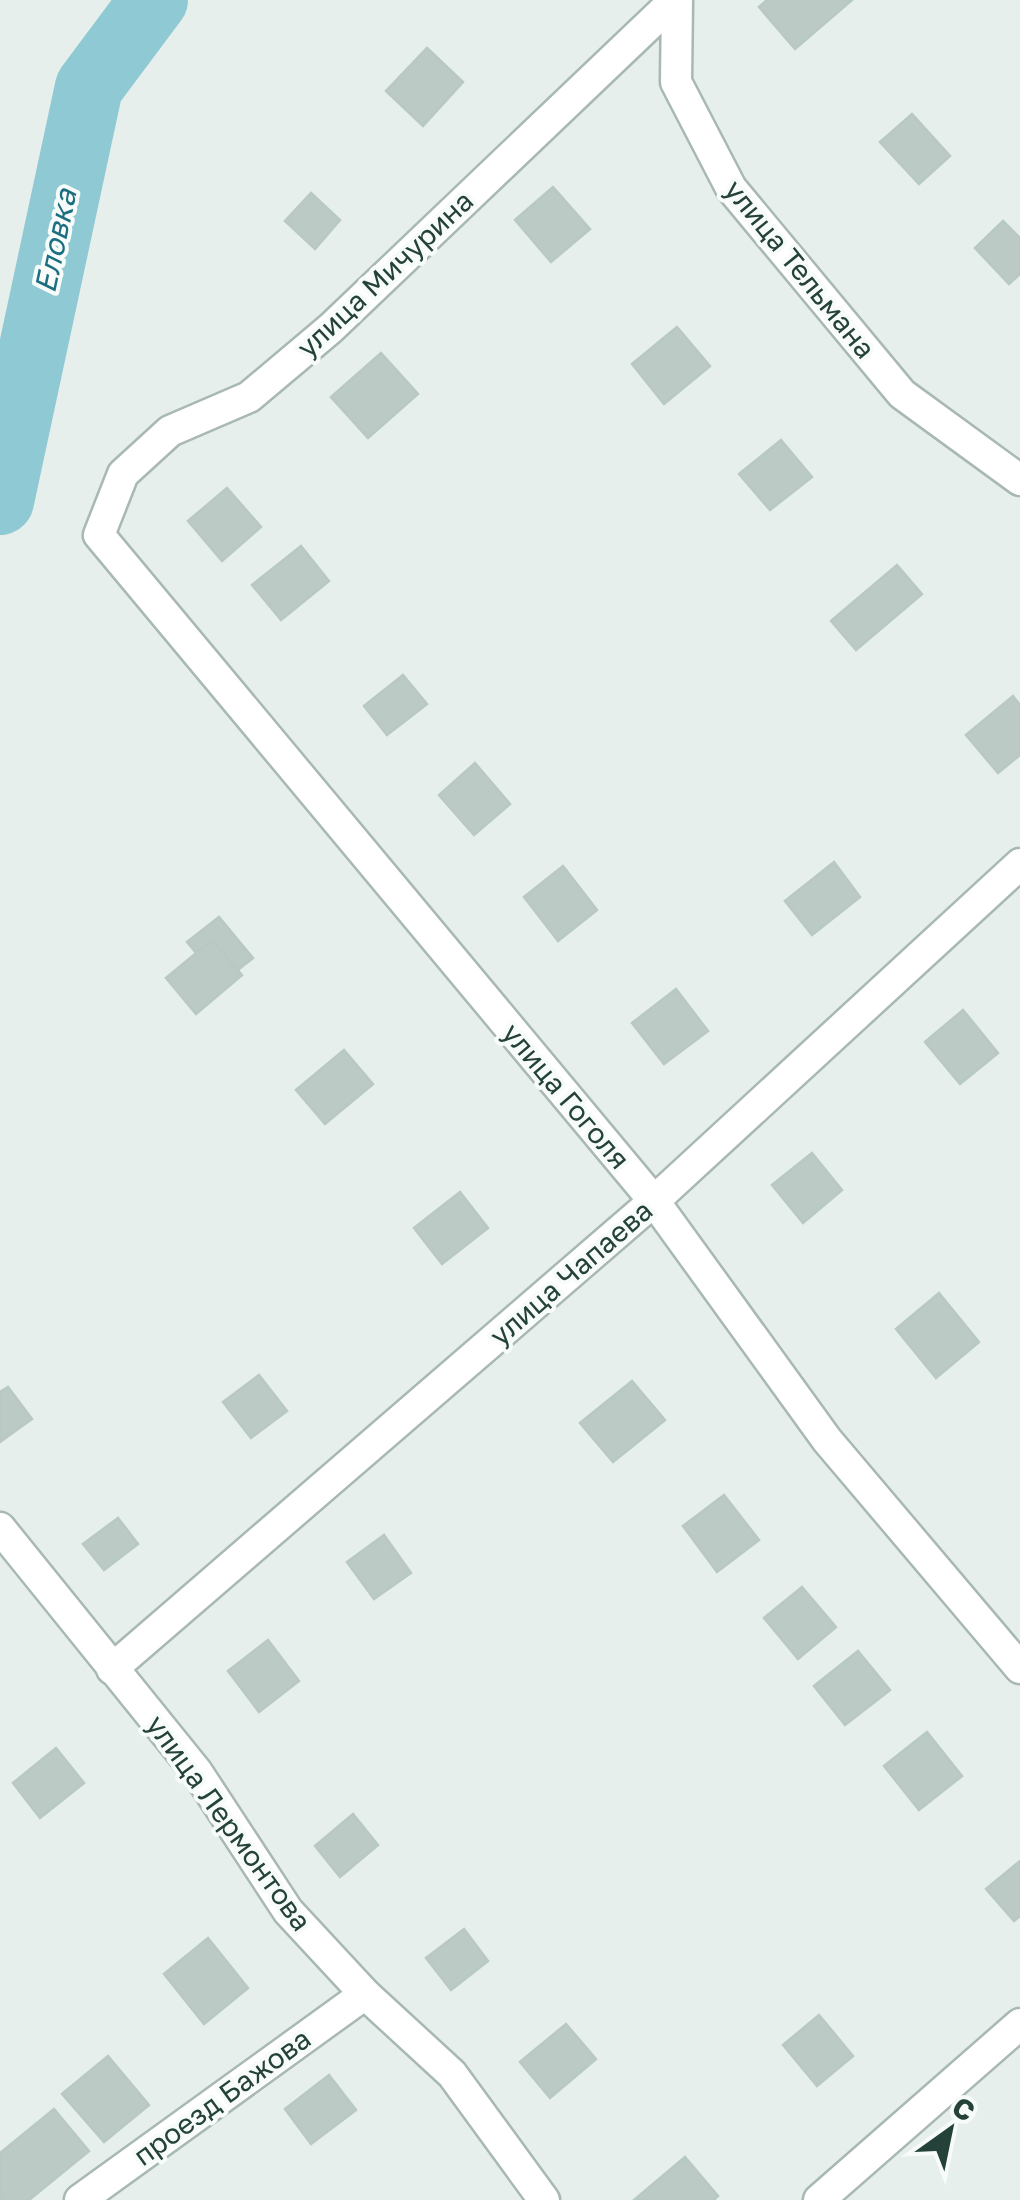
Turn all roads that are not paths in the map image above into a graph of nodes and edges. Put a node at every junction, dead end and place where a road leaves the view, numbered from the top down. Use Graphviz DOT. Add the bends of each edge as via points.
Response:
graph roads {
  1 [pos="676,0"];
  2 [pos="1020,480"];
  3 [pos="98,535"];
  4 [pos="1020,864"];
  5 [pos="654,1202"];
  6 [pos="0,1528"];
  7 [pos="1020,1668"];
  8 [pos="112,1669"];
  9 [pos="364,1994"];
  10 [pos="1020,2024"];
  11 [pos="80,2200"];
  12 [pos="544,2200"];
  13 [pos="820,2200"];
  1 -- 2 [label="street, улица Тельмана" via="676,82 731,188 902,394"];
  1 -- 3 [label="street, улица Мичурина" via="332,328 249,396 170,430 134,463"];
  3 -- 5 [label="street, улица Гоголя"];
  4 -- 5 [label="street, улица Чапаева"];
  5 -- 7 [label="street, улица Гоголя" via="827,1440"];
  5 -- 8 [label="street, улица Чапаева"];
  6 -- 8 [label="street, улица Лермонтова"];
  8 -- 9 [label="street, улица Лермонтова" via="196,1772 288,1910"];
  9 -- 11 [label="street, проезд Бажова"];
  9 -- 12 [label="street, улица Лермонтова" via="452,2074"];
  10 -- 13 [label="street"];
}
